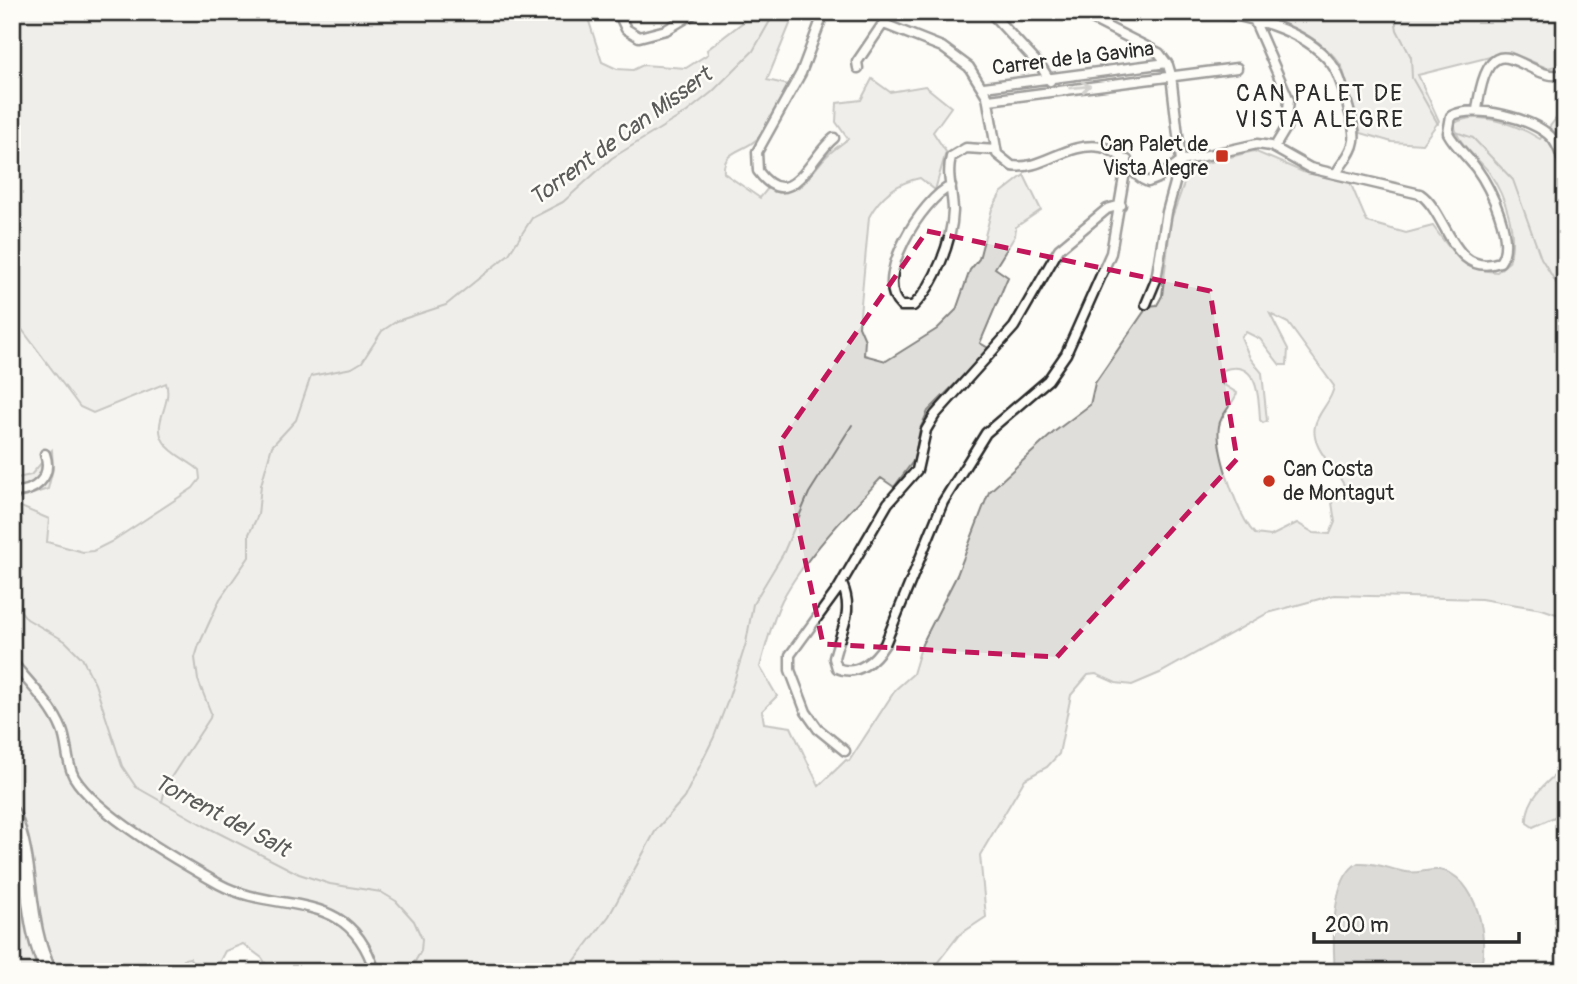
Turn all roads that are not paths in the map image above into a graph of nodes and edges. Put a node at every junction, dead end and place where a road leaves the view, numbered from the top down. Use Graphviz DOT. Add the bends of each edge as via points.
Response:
graph roads {
  1 [pos="618,12"];
  2 [pos="696,12"];
  3 [pos="824,12"];
  4 [pos="891,12"];
  5 [pos="990,12"];
  6 [pos="1077,12"];
  7 [pos="1203,12"];
  8 [pos="1255,22"];
  9 [pos="884,24"];
  10 [pos="1167,63"];
  11 [pos="858,68"];
  12 [pos="1237,68"];
  13 [pos="1565,74"];
  14 [pos="1171,77"];
  15 [pos="1049,79"];
  16 [pos="984,87"];
  17 [pos="1051,91"];
  18 [pos="989,100"];
  19 [pos="1477,110"];
  20 [pos="834,138"];
  21 [pos="1274,148"];
  22 [pos="996,150"];
  23 [pos="1127,160"];
  24 [pos="1181,161"];
  25 [pos="1565,167"];
  26 [pos="1336,174"];
  27 [pos="951,186"];
  28 [pos="1121,205"];
  29 [pos="1146,304"];
  30 [pos="45,454"];
  31 [pos="12,492"];
  32 [pos="842,584"];
  33 [pos="12,662"];
  34 [pos="845,751"];
  35 [pos="12,814"];
  36 [pos="49,972"];
  37 [pos="375,972"];
  1 -- 2 [label="street" via="626,29 639,37 666,30"];
  3 -- 20 [label="street" via="801,73 757,152 758,171 776,185 794,184"];
  4 -- 9 [label="street"];
  5 -- 15 [label="street"];
  6 -- 10 [label="street" via="1158,53"];
  7 -- 8 [label="street"];
  8 -- 21 [label="street" via="1289,100 1286,128"];
  8 -- 26 [label="street" via="1301,39 1337,71 1354,138"];
  9 -- 11 [label="street" via="857,62"];
  9 -- 16 [label="street" via="956,55"];
  10 -- 14 [label="street"];
  10 -- 15 [label="street, Carrer de la Gavina"];
  12 -- 14 [label="street, Carrer de la Gavina"];
  13 -- 19 [label="street" via="1551,76 1515,58 1497,59 1490,66"];
  17 -- 14 [label="street, Carrer de la Gavina, one-way"];
  14 -- 24 [label="street"];
  15 -- 16 [label="street, Carrer de la Gavina"];
  15 -- 17 [label="street"];
  16 -- 18 [label="street"];
  17 -- 18 [label="street, Carrer de la Gavina"];
  18 -- 22 [label="street"];
  19 -- 25 [label="street" via="1542,130 1558,146"];
  19 -- 26 [label="street" via="1451,116 1448,133 1492,196 1504,239 1500,262 1477,263 1462,254 1420,194"];
  21 -- 24 [label="street" via="1249,144"];
  21 -- 26 [label="street" via="1299,164"];
  22 -- 23 [label="street" via="1002,160 1018,167 1082,147 1108,149"];
  22 -- 27 [label="street" via="955,153 949,164"];
  23 -- 24 [label="street" via="1148,182"];
  23 -- 28 [label="street"];
  24 -- 29 [label="street" via="1156,281"];
  27 -- 27 [label="street" via="953,214 941,257 918,302 901,306 893,292 896,258 911,229"];
  28 -- 32 [label="street" via="1107,209 1059,249 1014,327 934,415 917,470 883,511"];
  28 -- 32 [label="street" via="1102,278 1058,369 986,433 943,502 885,644 872,660 848,671 837,668 834,658 847,623"];
  30 -- 31 [label="street" via="48,468 41,482"];
  32 -- 34 [label="street" via="793,649 789,663 812,721"];
  33 -- 37 [label="street" via="57,719 72,774 95,800 147,842 224,886 327,911 355,933"];
  35 -- 36 [label="highway" via="21,838 34,938"];
}
